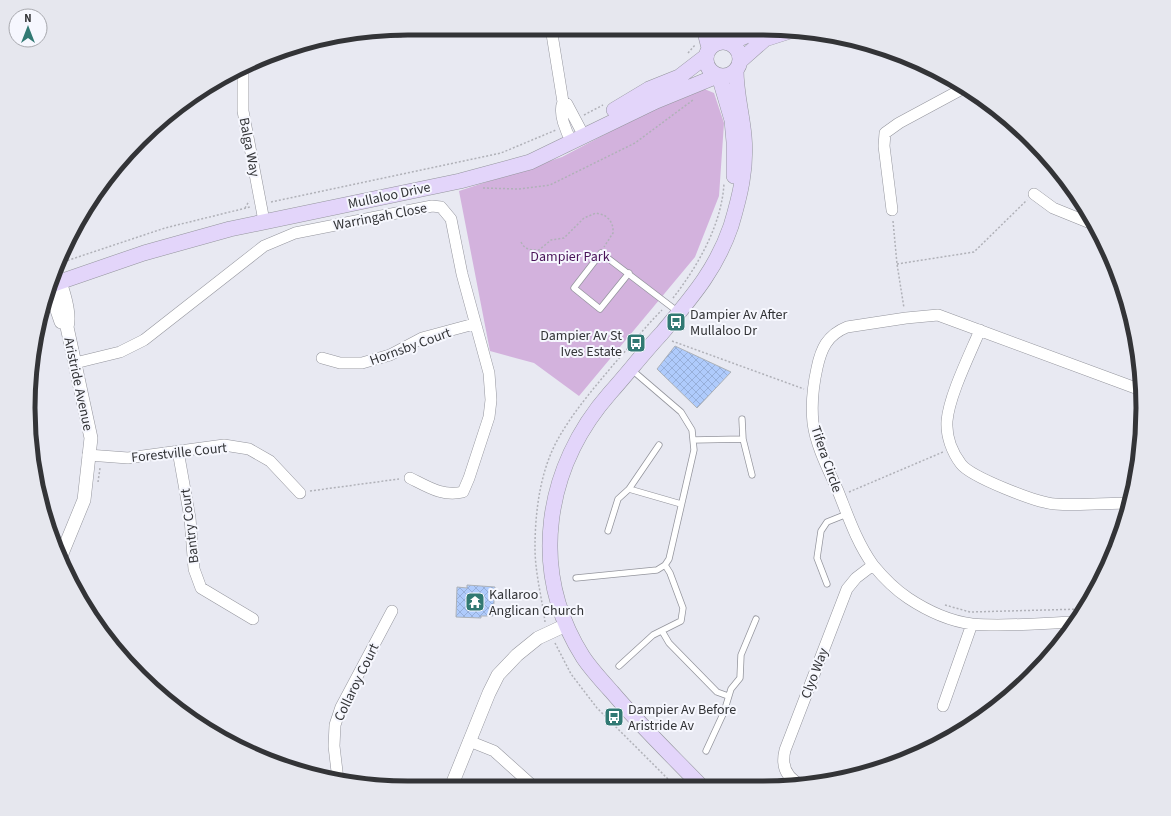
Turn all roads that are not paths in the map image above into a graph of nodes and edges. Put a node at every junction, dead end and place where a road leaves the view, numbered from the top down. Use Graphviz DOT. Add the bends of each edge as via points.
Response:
graph roads {
  1 [pos="552,35"];
  2 [pos="704,35"];
  3 [pos="723,35"];
  4 [pos="747,35"];
  5 [pos="777,36"];
  6 [pos="727,43"];
  7 [pos="704,49"];
  8 [pos="738,66"];
  9 [pos="243,73"];
  10 [pos="718,76"];
  11 [pos="959,91"];
  12 [pos="574,131"];
  13 [pos="1034,194"];
  14 [pos="892,210"];
  15 [pos="263,213"];
  16 [pos="1085,221"];
  17 [pos="629,274"];
  18 [pos="59,277"];
  19 [pos="57,283"];
  20 [pos="673,308"];
  21 [pos="474,324"];
  22 [pos="980,330"];
  23 [pos="322,358"];
  24 [pos="75,363"];
  25 [pos="632,369"];
  26 [pos="1135,388"];
  27 [pos="742,419"];
  28 [pos="743,438"];
  29 [pos="693,440"];
  30 [pos="659,445"];
  31 [pos="178,451"];
  32 [pos="88,456"];
  33 [pos="752,475"];
  34 [pos="410,478"];
  35 [pos="629,489"];
  36 [pos="300,493"];
  37 [pos="1123,503"];
  38 [pos="682,504"];
  39 [pos="847,514"];
  40 [pos="608,531"];
  41 [pos="63,551"];
  42 [pos="665,565"];
  43 [pos="874,565"];
  44 [pos="576,578"];
  45 [pos="827,584"];
  46 [pos="392,611"];
  47 [pos="253,619"];
  48 [pos="756,619"];
  49 [pos="1068,622"];
  50 [pos="972,624"];
  51 [pos="662,630"];
  52 [pos="559,631"];
  53 [pos="619,666"];
  54 [pos="728,696"];
  55 [pos="943,706"];
  56 [pos="469,741"];
  57 [pos="706,751"];
  58 [pos="337,774"];
  59 [pos="793,780"];
  60 [pos="453,781"];
  61 [pos="527,781"];
  62 [pos="685,781"];
  63 [pos="696,781"];
  1 -- 12 [label="street" via="563,102 567,104"];
  2 -- 7 [label="main road"];
  3 -- 6 [label="main road"];
  4 -- 6 [label="main road"];
  5 -- 8 [label="main road" via="765,40"];
  6 -- 7 [label="main road" via="717,43"];
  6 -- 8 [label="main road" via="738,50"];
  7 -- 10 [label="main road" via="708,68"];
  7 -- 12 [label="main road, Mullaloo Drive" via="679,77 649,89"];
  8 -- 10 [label="main road" via="727,76"];
  8 -- 25 [label="main road" via="745,168 730,227 705,281"];
  9 -- 15 [label="street, Balga Way" via="243,111"];
  10 -- 12 [label="main road, Mullaloo Drive"];
  10 -- 20 [label="main road" via="732,120 735,158 733,187 711,254 698,276"];
  11 -- 14 [label="street" via="885,133 884,146"];
  12 -- 15 [label="main road, Mullaloo Drive" via="530,162 499,171 460,181"];
  13 -- 16 [label="street" via="1053,208"];
  15 -- 18 [label="main road, Mullaloo Drive" via="179,243"];
  17 -- 17 [label="lane" via="602,253 574,288 600,309"];
  17 -- 20 [label="lane"];
  19 -- 24 [label="street, Aristride Avenue" via="68,322"];
  20 -- 52 [label="main road" via="593,400 556,461 544,508 541,552 548,597"];
  21 -- 23 [label="street, Hornsby Court" via="422,338 390,355 362,363 340,363"];
  21 -- 24 [label="street, Warringah Close" via="451,219 441,207 432,206 295,233 264,246 144,340 120,352"];
  21 -- 34 [label="street, Warringah Close" via="489,373 491,400 489,417 469,478 463,492 452,495 441,493"];
  22 -- 26 [label="street, Tifera Circle"];
  22 -- 37 [label="street" via="948,414 947,432 961,464 978,477 1045,502"];
  22 -- 39 [label="street, Tifera Circle" via="938,315 847,327 830,336 821,350 813,392 813,416 816,437"];
  24 -- 32 [label="street, Aristride Avenue" via="91,438"];
  25 -- 29 [label="lane" via="681,412 692,430"];
  25 -- 52 [label="main road" via="581,431 562,470 552,504 550,544"];
  27 -- 28 [label="lane"];
  28 -- 29 [label="lane"];
  28 -- 33 [label="lane"];
  29 -- 38 [label="lane" via="694,450"];
  30 -- 35 [label="lane"];
  31 -- 32 [label="street, Forestville Court" via="128,458"];
  31 -- 36 [label="street, Forestville Court" via="224,446 250,448 270,461"];
  31 -- 47 [label="street, Bantry Court" via="190,518 194,569 201,588"];
  32 -- 41 [label="street, Aristride Avenue" via="84,500"];
  35 -- 38 [label="lane"];
  35 -- 40 [label="lane" via="618,499"];
  38 -- 42 [label="lane" via="669,559"];
  39 -- 43 [label="street, Tifera Circle"];
  39 -- 45 [label="lane" via="827,522 820,531 817,558"];
  42 -- 44 [label="lane" via="657,570"];
  42 -- 51 [label="lane" via="683,608 681,621"];
  43 -- 50 [label="street, Tifera Circle" via="893,586 913,601 942,616"];
  43 -- 59 [label="street, Clyo Way" via="856,578 844,596 786,750 784,766"];
  46 -- 58 [label="street, Collaroy Court" via="341,707 335,725"];
  48 -- 54 [label="lane" via="741,655 740,678"];
  49 -- 50 [label="street, Tifera Circle"];
  50 -- 55 [label="street"];
  51 -- 53 [label="lane"];
  51 -- 54 [label="lane" via="669,644 717,692"];
  52 -- 56 [label="street" via="538,638 522,650 498,675"];
  52 -- 62 [label="main road" via="586,677"];
  52 -- 63 [label="main road" via="577,646 622,704"];
  54 -- 57 [label="lane" via="724,712"];
  56 -- 60 [label="street"];
  56 -- 61 [label="street" via="494,751"];
}
